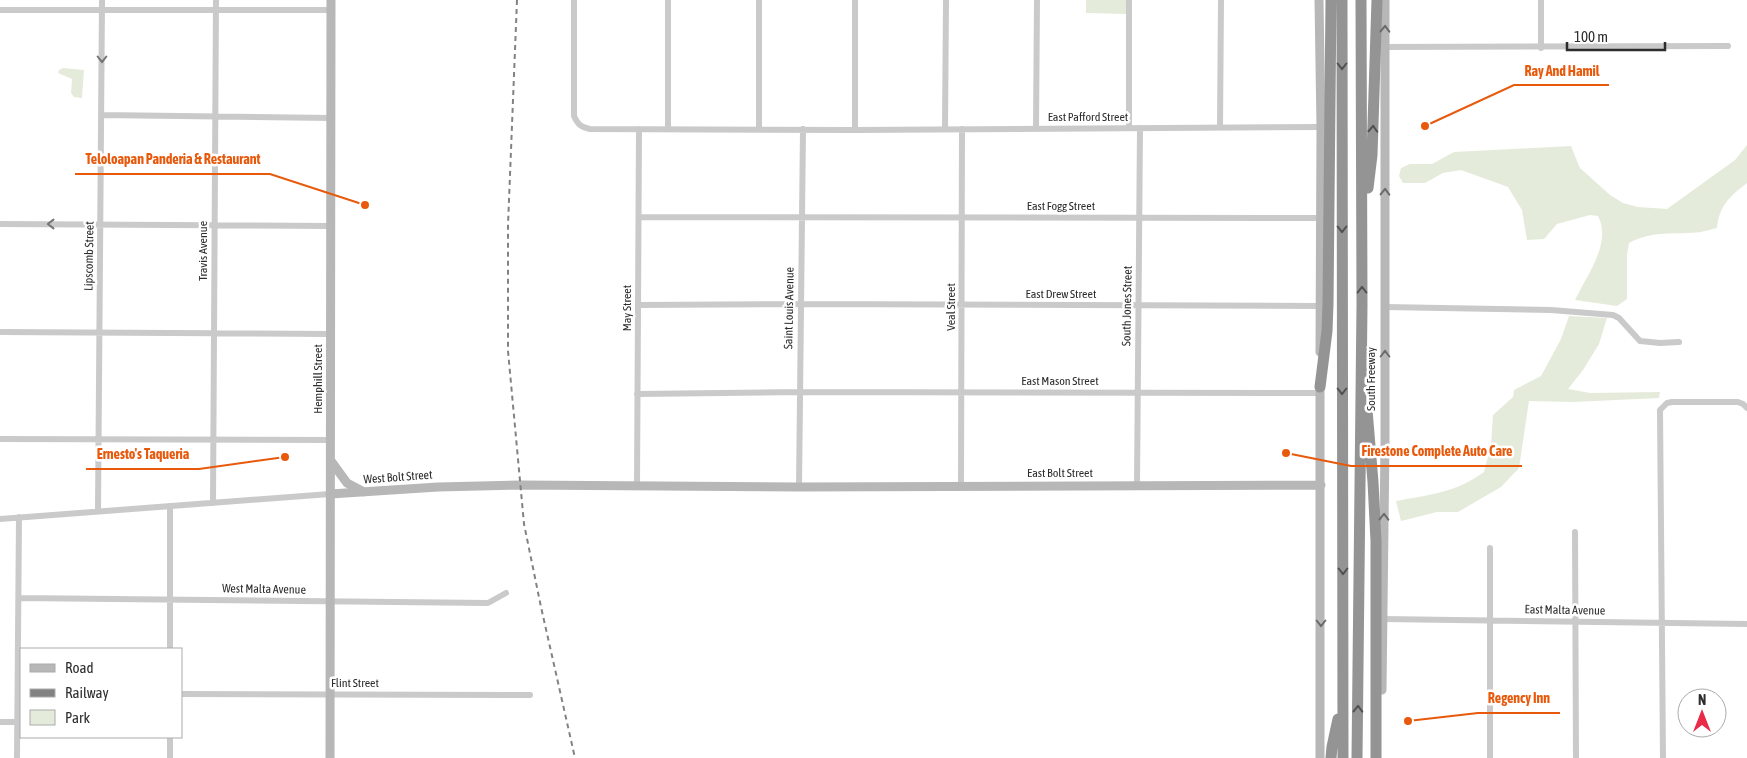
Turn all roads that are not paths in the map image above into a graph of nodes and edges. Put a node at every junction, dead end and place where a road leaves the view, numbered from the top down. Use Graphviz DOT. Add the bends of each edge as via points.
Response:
graph roads {
  1 [pos="102,0"];
  2 [pos="216,0"];
  3 [pos="331,0"];
  4 [pos="574,0"];
  5 [pos="668,0"];
  6 [pos="759,0"];
  7 [pos="855,0"];
  8 [pos="946,0"];
  9 [pos="1037,0"];
  10 [pos="1130,0"];
  11 [pos="1221,0"];
  12 [pos="1319,0"];
  13 [pos="1331,0"];
  14 [pos="1342,0"];
  15 [pos="1361,0"];
  16 [pos="1377,0"];
  17 [pos="1385,0"];
  18 [pos="1541,0"];
  19 [pos="0,10"];
  20 [pos="102,10"];
  21 [pos="216,10"];
  22 [pos="331,10"];
  23 [pos="1728,46"];
  24 [pos="1384,47"];
  25 [pos="1541,48"];
  26 [pos="101,115"];
  27 [pos="215,118"];
  28 [pos="331,118"];
  29 [pos="1220,127"];
  30 [pos="1322,127"];
  31 [pos="1036,128"];
  32 [pos="1129,128"];
  33 [pos="1140,128"];
  34 [pos="639,129"];
  35 [pos="668,129"];
  36 [pos="759,129"];
  37 [pos="803,129"];
  38 [pos="945,129"];
  39 [pos="962,129"];
  40 [pos="855,130"];
  41 [pos="639,217"];
  42 [pos="802,217"];
  43 [pos="962,217"];
  44 [pos="1139,218"];
  45 [pos="1320,218"];
  46 [pos="0,224"];
  47 [pos="100,224"];
  48 [pos="214,225"];
  49 [pos="330,226"];
  50 [pos="1362,229"];
  51 [pos="801,304"];
  52 [pos="962,304"];
  53 [pos="638,305"];
  54 [pos="1138,305"];
  55 [pos="1320,306"];
  56 [pos="1385,307"];
  57 [pos="0,332"];
  58 [pos="99,332"];
  59 [pos="214,333"];
  60 [pos="330,334"];
  61 [pos="1361,338"];
  62 [pos="1680,342"];
  63 [pos="1320,390"];
  64 [pos="800,392"];
  65 [pos="962,392"];
  66 [pos="1138,392"];
  67 [pos="637,394"];
  68 [pos="1747,407"];
  69 [pos="0,439"];
  70 [pos="98,439"];
  71 [pos="213,440"];
  72 [pos="330,440"];
  73 [pos="330,460"];
  74 [pos="1136,485"];
  75 [pos="1321,485"];
  76 [pos="961,486"];
  77 [pos="637,487"];
  78 [pos="799,487"];
  79 [pos="364,492"];
  80 [pos="330,494"];
  81 [pos="213,503"];
  82 [pos="170,506"];
  83 [pos="98,511"];
  84 [pos="19,517"];
  85 [pos="0,519"];
  86 [pos="1575,532"];
  87 [pos="1490,548"];
  88 [pos="506,593"];
  89 [pos="19,598"];
  90 [pos="170,599"];
  91 [pos="330,601"];
  92 [pos="1382,619"];
  93 [pos="1491,621"];
  94 [pos="1576,622"];
  95 [pos="1662,623"];
  96 [pos="1747,624"];
  97 [pos="170,648"];
  98 [pos="20,694"];
  99 [pos="182,694"];
  100 [pos="330,694"];
  101 [pos="530,695"];
  102 [pos="1343,697"];
  103 [pos="0,722"];
  104 [pos="18,722"];
  105 [pos="170,738"];
  106 [pos="17,758"];
  107 [pos="170,758"];
  108 [pos="330,758"];
  109 [pos="1320,758"];
  110 [pos="1332,758"];
  111 [pos="1343,758"];
  112 [pos="1357,758"];
  113 [pos="1376,758"];
  114 [pos="1381,758"];
  115 [pos="1490,758"];
  116 [pos="1576,758"];
  117 [pos="1663,758"];
  1 -- 20 [label="street, Lipscomb Street"];
  2 -- 21 [label="street, Travis Avenue"];
  3 -- 22 [label="main road, Hemphill Street"];
  4 -- 34 [label="street, East Pafford Street" via="574,116 577,123 590,129"];
  5 -- 35 [label="street"];
  6 -- 36 [label="street"];
  7 -- 40 [label="street"];
  8 -- 38 [label="street"];
  9 -- 31 [label="street"];
  10 -- 32 [label="street"];
  11 -- 29 [label="street"];
  12 -- 30 [label="main road"];
  13 -- 63 [label="highway" via="1328,304"];
  14 -- 102 [label="highway, one-way"];
  15 -- 50 [label="highway, South Freeway"];
  50 -- 16 [label="highway, one-way" via="1372,155"];
  24 -- 17 [label="main road, South Freeway, one-way"];
  18 -- 25 [label="street"];
  19 -- 20 [label="street"];
  20 -- 21 [label="street"];
  20 -- 26 [label="street, Lipscomb Street, one-way"];
  21 -- 22 [label="street"];
  21 -- 27 [label="street, Travis Avenue"];
  22 -- 28 [label="main road, Hemphill Street"];
  23 -- 25 [label="street"];
  24 -- 25 [label="street"];
  56 -- 24 [label="main road, South Freeway, one-way"];
  26 -- 27 [label="street"];
  26 -- 47 [label="street, Lipscomb Street"];
  27 -- 28 [label="street"];
  27 -- 48 [label="street, Travis Avenue"];
  28 -- 49 [label="main road, Hemphill Street"];
  29 -- 30 [label="street, East Pafford Street"];
  29 -- 33 [label="street, East Pafford Street"];
  30 -- 45 [label="main road"];
  31 -- 32 [label="street, East Pafford Street"];
  31 -- 39 [label="street, East Pafford Street"];
  32 -- 33 [label="street, East Pafford Street"];
  33 -- 44 [label="street, South Jones Street"];
  34 -- 35 [label="street, East Pafford Street"];
  34 -- 41 [label="street, May Street"];
  35 -- 36 [label="street, East Pafford Street"];
  36 -- 37 [label="street, East Pafford Street"];
  37 -- 40 [label="street, East Pafford Street"];
  37 -- 42 [label="street, Saint Louis Avenue"];
  38 -- 39 [label="street, East Pafford Street"];
  38 -- 40 [label="street, East Pafford Street"];
  39 -- 43 [label="street, Veal Street"];
  41 -- 42 [label="street, East Fogg Street"];
  41 -- 53 [label="street, May Street"];
  42 -- 43 [label="street, East Fogg Street"];
  42 -- 51 [label="street, Saint Louis Avenue"];
  43 -- 44 [label="street, East Fogg Street"];
  43 -- 52 [label="street, Veal Street"];
  44 -- 45 [label="street, East Fogg Street"];
  44 -- 54 [label="street, South Jones Street"];
  45 -- 55 [label="main road"];
  47 -- 46 [label="street, one-way"];
  47 -- 48 [label="street"];
  47 -- 58 [label="street, Lipscomb Street"];
  48 -- 49 [label="street"];
  48 -- 59 [label="street, Travis Avenue"];
  49 -- 60 [label="main road, Hemphill Street"];
  61 -- 50 [label="highway, South Freeway, one-way"];
  51 -- 52 [label="street, East Drew Street"];
  51 -- 53 [label="street, East Drew Street"];
  51 -- 64 [label="street, Saint Louis Avenue"];
  52 -- 54 [label="street, East Drew Street"];
  52 -- 65 [label="street, Veal Street"];
  53 -- 67 [label="street, May Street"];
  54 -- 55 [label="street, East Drew Street"];
  54 -- 66 [label="street, South Jones Street"];
  55 -- 63 [label="main road"];
  56 -- 62 [label="street" via="1551,310 1613,315 1640,342"];
  92 -- 56 [label="main road, South Freeway, one-way"];
  57 -- 58 [label="street"];
  58 -- 59 [label="street"];
  58 -- 70 [label="street, Lipscomb Street"];
  59 -- 60 [label="street"];
  59 -- 71 [label="street, Travis Avenue"];
  60 -- 72 [label="main road, Hemphill Street"];
  112 -- 61 [label="highway, South Freeway, one-way"];
  61 -- 113 [label="highway" via="1376,541"];
  63 -- 66 [label="street, East Mason Street"];
  63 -- 75 [label="main road"];
  64 -- 65 [label="street, East Mason Street"];
  64 -- 67 [label="street, East Mason Street"];
  64 -- 78 [label="street, Saint Louis Avenue"];
  65 -- 66 [label="street, East Mason Street"];
  65 -- 76 [label="street, Veal Street"];
  66 -- 74 [label="street, South Jones Street"];
  67 -- 77 [label="street, May Street"];
  68 -- 95 [label="street" via="1738,402 1672,402 1660,410"];
  69 -- 70 [label="street"];
  70 -- 71 [label="street"];
  70 -- 83 [label="street, Lipscomb Street"];
  71 -- 72 [label="street"];
  71 -- 81 [label="street, Travis Avenue"];
  72 -- 73 [label="main road, Hemphill Street"];
  73 -- 79 [label="main road" via="347,483"];
  73 -- 80 [label="main road, Hemphill Street"];
  74 -- 75 [label="main road, East Bolt Street"];
  74 -- 76 [label="main road, East Bolt Street"];
  75 -- 109 [label="main road, one-way"];
  76 -- 78 [label="main road, East Bolt Street"];
  77 -- 78 [label="main road, West Bolt Street"];
  77 -- 79 [label="main road, West Bolt Street" via="492,486"];
  79 -- 80 [label="main road, West Bolt Street"];
  80 -- 81 [label="street, West Bolt Street"];
  80 -- 91 [label="main road, Hemphill Street"];
  81 -- 82 [label="street, West Bolt Street"];
  82 -- 83 [label="street, West Bolt Street"];
  82 -- 90 [label="street"];
  83 -- 84 [label="street, West Bolt Street"];
  84 -- 85 [label="street, West Bolt Street"];
  84 -- 89 [label="street"];
  86 -- 94 [label="street"];
  87 -- 93 [label="street"];
  88 -- 91 [label="street, West Malta Avenue" via="488,602"];
  89 -- 90 [label="street, West Malta Avenue"];
  89 -- 98 [label="street"];
  90 -- 91 [label="street, West Malta Avenue"];
  90 -- 97 [label="street"];
  91 -- 100 [label="main road, Hemphill Street"];
  92 -- 93 [label="street, East Malta Avenue"];
  92 -- 114 [label="main road, South Freeway"];
  93 -- 94 [label="street, East Malta Avenue"];
  93 -- 115 [label="street"];
  94 -- 95 [label="street, East Malta Avenue"];
  94 -- 116 [label="street"];
  95 -- 96 [label="street, East Malta Avenue"];
  95 -- 117 [label="street"];
  98 -- 104 [label="street"];
  99 -- 100 [label="street, Flint Street"];
  100 -- 101 [label="street, Flint Street"];
  100 -- 108 [label="main road, Hemphill Street"];
  102 -- 110 [label="highway"];
  102 -- 111 [label="highway"];
  103 -- 104 [label="street"];
  104 -- 106 [label="street"];
  105 -- 107 [label="street"];
}
